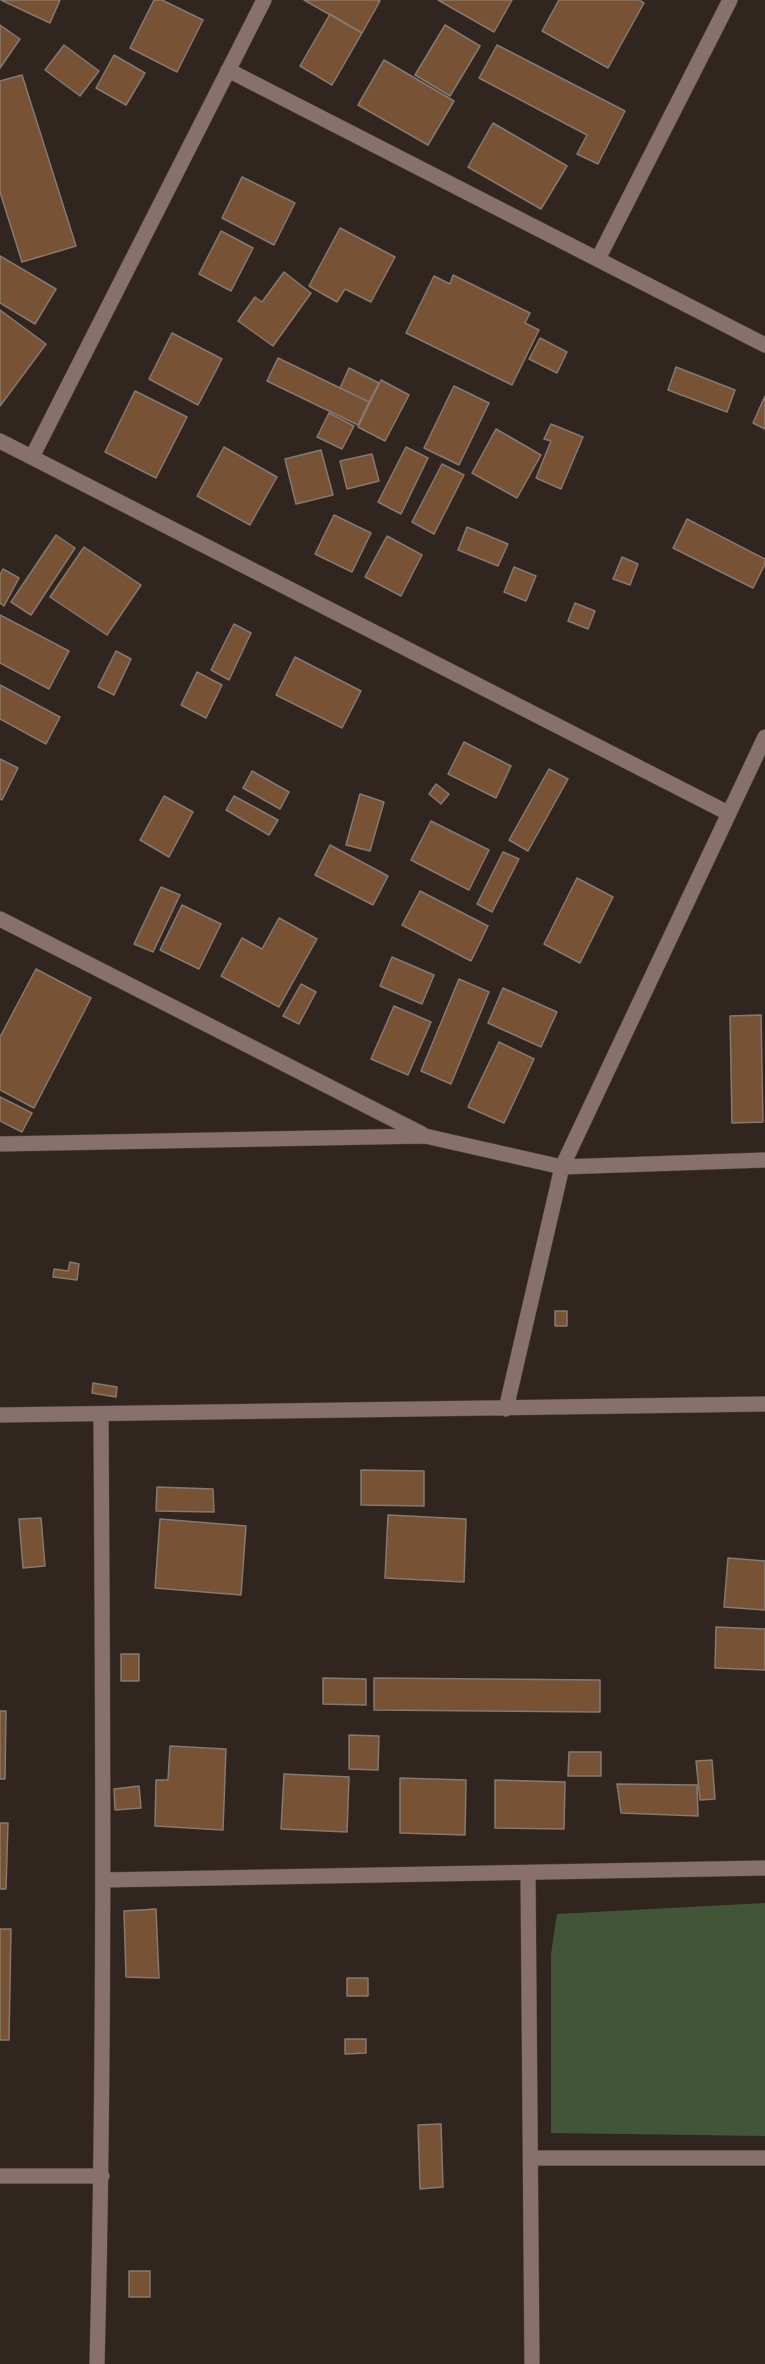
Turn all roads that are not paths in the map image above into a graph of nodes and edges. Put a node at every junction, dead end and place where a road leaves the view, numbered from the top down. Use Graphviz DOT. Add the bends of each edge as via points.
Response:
graph roads {
  1 [pos="264,0"];
  2 [pos="730,0"];
  3 [pos="228,70"];
  4 [pos="598,259"];
  5 [pos="765,345"];
  6 [pos="0,441"];
  7 [pos="32,458"];
  8 [pos="765,737"];
  9 [pos="728,813"];
  10 [pos="0,919"];
  11 [pos="425,1136"];
  12 [pos="0,1144"];
  13 [pos="765,1160"];
  14 [pos="562,1167"];
  15 [pos="765,1404"];
  16 [pos="507,1409"];
  17 [pos="101,1414"];
  18 [pos="0,1415"];
  19 [pos="765,1868"];
  20 [pos="528,1874"];
  21 [pos="103,1880"];
  22 [pos="531,2158"];
  23 [pos="765,2158"];
  24 [pos="0,2176"];
  25 [pos="102,2176"];
  26 [pos="97,2364"];
  27 [pos="532,2364"];
  1 -- 3 [label="street"];
  2 -- 4 [label="street"];
  3 -- 4 [label="street"];
  3 -- 7 [label="street"];
  4 -- 5 [label="street"];
  6 -- 7 [label="street"];
  7 -- 9 [label="street"];
  8 -- 9 [label="street"];
  9 -- 14 [label="street"];
  10 -- 11 [label="street"];
  11 -- 12 [label="street"];
  11 -- 14 [label="street"];
  13 -- 14 [label="street"];
  14 -- 16 [label="street"];
  15 -- 16 [label="street"];
  16 -- 17 [label="street"];
  17 -- 18 [label="street"];
  17 -- 21 [label="street"];
  19 -- 20 [label="street"];
  20 -- 21 [label="street"];
  20 -- 22 [label="street"];
  21 -- 25 [label="street"];
  22 -- 23 [label="street"];
  22 -- 27 [label="street"];
  24 -- 25 [label="street"];
  25 -- 26 [label="street"];
}
